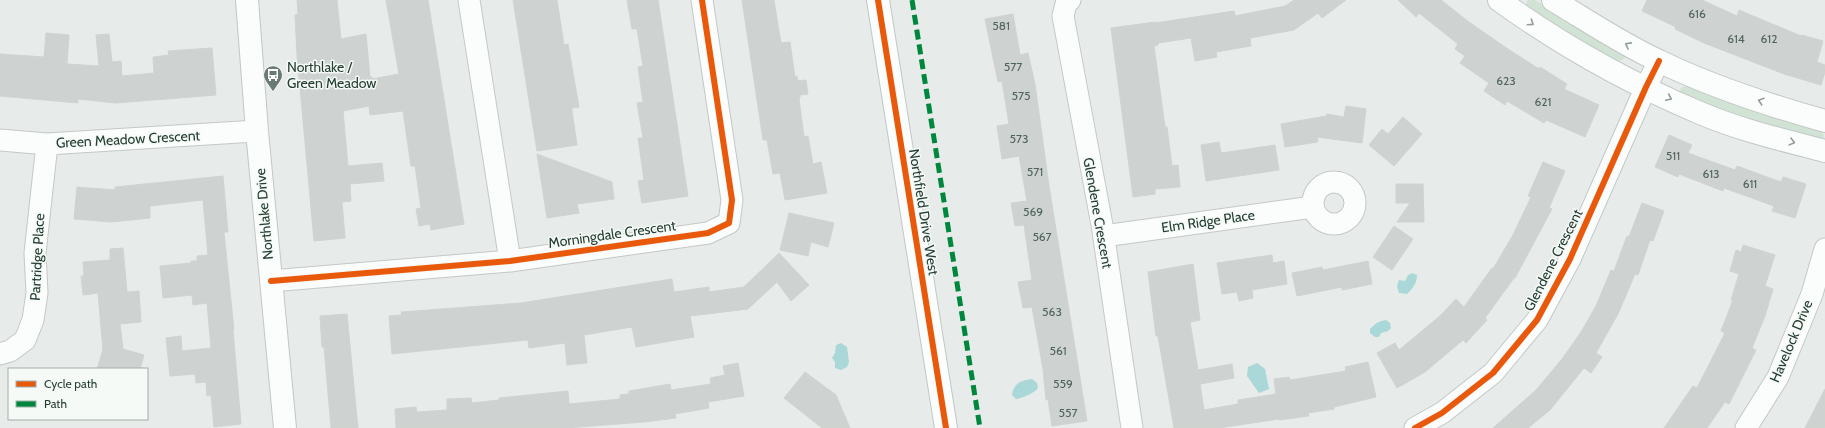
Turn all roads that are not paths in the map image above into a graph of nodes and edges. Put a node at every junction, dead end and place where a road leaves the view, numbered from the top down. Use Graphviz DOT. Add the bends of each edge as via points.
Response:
graph roads {
  1 [pos="247,0"];
  2 [pos="469,0"];
  3 [pos="702,0"];
  4 [pos="878,0"];
  5 [pos="1070,0"];
  6 [pos="1499,0"];
  7 [pos="1553,0"];
  8 [pos="1659,61"];
  9 [pos="1646,87"];
  10 [pos="1825,121"];
  11 [pos="257,131"];
  12 [pos="0,140"];
  13 [pos="47,144"];
  14 [pos="1825,151"];
  15 [pos="1313,207"];
  16 [pos="1104,236"];
  17 [pos="1825,249"];
  18 [pos="510,261"];
  19 [pos="271,281"];
  20 [pos="0,354"];
  21 [pos="285,428"];
  22 [pos="946,428"];
  23 [pos="1132,428"];
  24 [pos="1415,428"];
  25 [pos="1746,428"];
  1 -- 11 [label="street, Northlake Drive"];
  2 -- 18 [label="street"];
  3 -- 18 [label="street, Morningdale Crescent" via="732,200 729,223 708,233"];
  4 -- 22 [label="street, Northfield Drive West"];
  5 -- 16 [label="street, Glendene Crescent" via="1066,4 1063,16"];
  6 -- 9 [label="street, one-way" via="1571,48"];
  8 -- 7 [label="street, one-way"];
  8 -- 9 [label="street, Glendene Crescent"];
  10 -- 8 [label="street, one-way" via="1723,88"];
  9 -- 14 [label="street, one-way" via="1701,113 1757,133"];
  9 -- 24 [label="street, Glendene Crescent" via="1570,258 1537,320 1493,373 1442,413"];
  11 -- 13 [label="street, Green Meadow Crescent"];
  11 -- 19 [label="street, Northlake Drive"];
  12 -- 13 [label="street, Green Meadow Crescent"];
  13 -- 20 [label="street, Partridge Place" via="35,253 36,293 33,320 24,340 10,351"];
  15 -- 16 [label="street, Elm Ridge Place"];
  16 -- 23 [label="street, Glendene Crescent"];
  17 -- 25 [label="street, Havelock Drive" via="1812,294 1778,377"];
  18 -- 19 [label="street, Morningdale Crescent"];
  19 -- 21 [label="street, Northlake Drive"];
}
